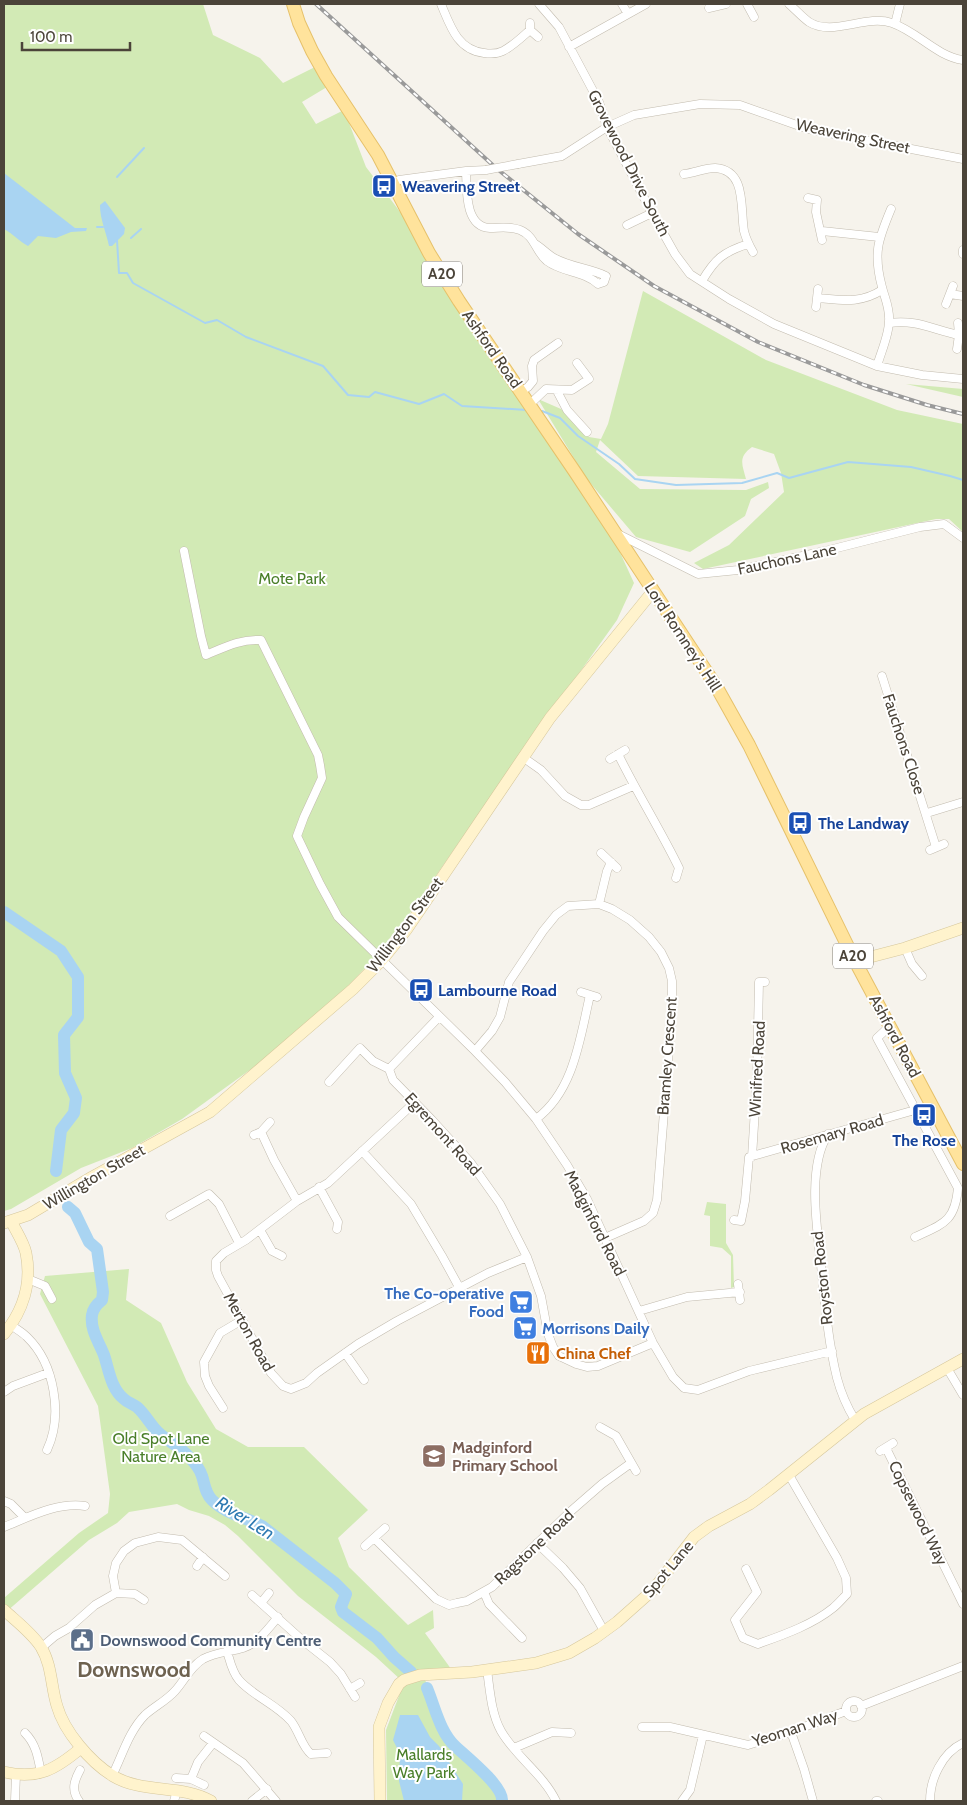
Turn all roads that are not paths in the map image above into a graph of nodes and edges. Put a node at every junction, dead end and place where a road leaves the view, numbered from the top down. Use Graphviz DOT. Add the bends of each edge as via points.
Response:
graph roads {
  1 [pos="293,4"];
  2 [pos="441,4"];
  3 [pos="539,4"];
  4 [pos="622,4"];
  5 [pos="646,4"];
  6 [pos="726,4"];
  7 [pos="747,4"];
  8 [pos="790,4"];
  9 [pos="900,4"];
  10 [pos="709,8"];
  11 [pos="628,14"];
  12 [pos="754,17"];
  13 [pos="895,24"];
  14 [pos="538,37"];
  15 [pos="568,47"];
  16 [pos="963,60"];
  17 [pos="608,127"];
  18 [pos="963,158"];
  19 [pos="466,171"];
  20 [pos="690,176"];
  21 [pos="399,180"];
  22 [pos="808,198"];
  23 [pos="652,213"];
  24 [pos="892,215"];
  25 [pos="627,225"];
  26 [pos="879,237"];
  27 [pos="535,244"];
  28 [pos="748,244"];
  29 [pos="753,252"];
  30 [pos="702,281"];
  31 [pos="818,289"];
  32 [pos="882,290"];
  33 [pos="963,296"];
  34 [pos="817,298"];
  35 [pos="946,304"];
  36 [pos="816,307"];
  37 [pos="889,323"];
  38 [pos="958,323"];
  39 [pos="959,335"];
  40 [pos="558,343"];
  41 [pos="957,349"];
  42 [pos="577,363"];
  43 [pos="877,366"];
  44 [pos="963,379"];
  45 [pos="557,391"];
  46 [pos="522,392"];
  47 [pos="530,404"];
  48 [pos="588,432"];
  49 [pos="614,532"];
  50 [pos="963,538"];
  51 [pos="184,551"];
  52 [pos="653,591"];
  53 [pos="882,676"];
  54 [pos="749,745"];
  55 [pos="524,758"];
  56 [pos="610,759"];
  57 [pos="634,786"];
  58 [pos="963,802"];
  59 [pos="927,813"];
  60 [pos="937,847"];
  61 [pos="601,853"];
  62 [pos="676,878"];
  63 [pos="599,904"];
  64 [pos="963,928"];
  65 [pos="906,948"];
  66 [pos="382,960"];
  67 [pos="855,961"];
  68 [pos="922,976"];
  69 [pos="762,982"];
  70 [pos="589,995"];
  71 [pos="439,1017"];
  72 [pos="890,1026"];
  73 [pos="475,1051"];
  74 [pos="389,1068"];
  75 [pos="329,1082"];
  76 [pos="414,1103"];
  77 [pos="915,1110"];
  78 [pos="536,1120"];
  79 [pos="270,1122"];
  80 [pos="828,1134"];
  81 [pos="362,1151"];
  82 [pos="750,1157"];
  83 [pos="963,1164"];
  84 [pos="961,1187"];
  85 [pos="319,1188"];
  86 [pos="297,1201"];
  87 [pos="170,1216"];
  88 [pos="734,1220"];
  89 [pos="7,1222"];
  90 [pos="337,1229"];
  91 [pos="260,1230"];
  92 [pos="915,1237"];
  93 [pos="605,1238"];
  94 [pos="238,1243"];
  95 [pos="282,1256"];
  96 [pos="527,1257"];
  97 [pos="28,1279"];
  98 [pos="738,1284"];
  99 [pos="459,1287"];
  100 [pos="52,1299"];
  101 [pos="639,1311"];
  102 [pos="242,1320"];
  103 [pos="7,1330"];
  104 [pos="653,1343"];
  105 [pos="832,1352"];
  106 [pos="345,1353"];
  107 [pos="963,1359"];
  108 [pos="947,1368"];
  109 [pos="48,1373"];
  110 [pos="364,1380"];
  111 [pos="7,1393"];
  112 [pos="963,1396"];
  113 [pos="223,1408"];
  114 [pos="855,1420"];
  115 [pos="600,1427"];
  116 [pos="52,1440"];
  117 [pos="893,1443"];
  118 [pos="61,1444"];
  119 [pos="47,1450"];
  120 [pos="631,1463"];
  121 [pos="636,1471"];
  122 [pos="788,1475"];
  123 [pos="4,1501"];
  124 [pos="85,1506"];
  125 [pos="24,1518"];
  126 [pos="4,1527"];
  127 [pos="385,1528"];
  128 [pos="374,1538"];
  129 [pos="537,1544"];
  130 [pos="365,1546"];
  131 [pos="203,1557"];
  132 [pos="197,1566"];
  133 [pos="746,1569"];
  134 [pos="225,1576"];
  135 [pos="116,1592"];
  136 [pos="484,1592"];
  137 [pos="269,1594"];
  138 [pos="252,1595"];
  139 [pos="144,1600"];
  140 [pos="261,1602"];
  141 [pos="963,1602"];
  142 [pos="4,1610"];
  143 [pos="278,1617"];
  144 [pos="604,1631"];
  145 [pos="522,1638"];
  146 [pos="41,1648"];
  147 [pos="227,1651"];
  148 [pos="963,1666"];
  149 [pos="487,1670"];
  150 [pos="360,1683"];
  151 [pos="350,1689"];
  152 [pos="355,1698"];
  153 [pos="642,1727"];
  154 [pos="655,1727"];
  155 [pos="23,1730"];
  156 [pos="791,1732"];
  157 [pos="571,1733"];
  158 [pos="703,1734"];
  159 [pos="204,1736"];
  160 [pos="656,1736"];
  161 [pos="213,1743"];
  162 [pos="963,1743"];
  163 [pos="81,1748"];
  164 [pos="514,1748"];
  165 [pos="327,1752"];
  166 [pos="80,1770"];
  167 [pos="4,1772"];
  168 [pos="41,1773"];
  169 [pos="16,1774"];
  170 [pos="112,1776"];
  171 [pos="176,1778"];
  172 [pos="191,1779"];
  173 [pos="204,1785"];
  174 [pos="266,1789"];
  175 [pos="176,1796"];
  176 [pos="15,1801"];
  177 [pos="79,1801"];
  178 [pos="211,1801"];
  179 [pos="252,1801"];
  180 [pos="276,1801"];
  181 [pos="380,1801"];
  182 [pos="556,1801"];
  183 [pos="682,1801"];
  184 [pos="813,1801"];
  185 [pos="930,1801"];
  1 -- 46 [label="main road, Ashford Road / A20" via="312,51 378,154 429,253"];
  2 -- 14 [label="street" via="457,38 476,52 501,52 530,26"];
  3 -- 15 [label="street, Grovewood Drive South" via="559,27"];
  4 -- 11 [label="street"];
  5 -- 11 [label="street"];
  6 -- 10 [label="street"];
  7 -- 12 [label="street"];
  8 -- 13 [label="street" via="810,22 826,29 872,21"];
  9 -- 13 [label="street"];
  11 -- 15 [label="street"];
  13 -- 16 [label="street" via="941,53"];
  15 -- 17 [label="street, Grovewood Drive South" via="599,102"];
  17 -- 18 [label="street, Weavering Street" via="634,115 690,105 740,105 808,129"];
  17 -- 19 [label="street, Weavering Street, bridge" via="562,156"];
  17 -- 23 [label="street, Grovewood Drive South"];
  19 -- 21 [label="street, Weavering Street"];
  19 -- 27 [label="street" via="468,204 476,222 488,228 519,229"];
  20 -- 28 [label="street" via="713,168 735,177 740,187"];
  22 -- 26 [label="street" via="817,200 816,212 822,235"];
  23 -- 25 [label="street"];
  23 -- 30 [label="street, Grovewood Drive South" via="674,254 690,274"];
  24 -- 26 [label="street"];
  26 -- 32 [label="street" via="876,254"];
  27 -- 27 [label="street" via="554,258 606,276 604,282 598,284 592,277 560,268 538,252"];
  28 -- 29 [label="street"];
  28 -- 30 [label="street" via="723,254 712,264"];
  30 -- 43 [label="street, Grovewood Drive South" via="774,324"];
  31 -- 34 [label="street"];
  32 -- 34 [label="street" via="860,300"];
  32 -- 37 [label="street" via="888,306"];
  33 -- 35 [label="street" via="952,290"];
  34 -- 36 [label="street"];
  37 -- 39 [label="street" via="919,323"];
  37 -- 43 [label="street"];
  38 -- 39 [label="street"];
  39 -- 41 [label="street"];
  40 -- 46 [label="street" via="534,360 533,380"];
  42 -- 45 [label="street" via="589,379 572,390"];
  43 -- 44 [label="street, Grovewood Drive South" via="922,376"];
  45 -- 47 [label="street" via="546,390"];
  45 -- 48 [label="street" via="567,410"];
  46 -- 47 [label="main road, Ashford Road / A20"];
  47 -- 49 [label="main road, Ashford Road / A20"];
  49 -- 50 [label="street, Fauchons Lane" via="698,574 738,570 920,527 944,524"];
  49 -- 52 [label="main road, Lord Romney's Hill / A20"];
  51 -- 66 [label="street, Madginford Road" via="206,655 234,642 261,640 318,754 322,778 297,836 338,918"];
  52 -- 54 [label="main road, Lord Romney's Hill / A20" via="716,686"];
  52 -- 55 [label="street, Willington Street" via="554,713"];
  53 -- 59 [label="street, Fauchons Close"];
  54 -- 67 [label="main road, Ashford Road / A20"];
  55 -- 57 [label="street" via="541,770 565,796 581,804 590,805"];
  55 -- 66 [label="street, Willington Street"];
  56 -- 57 [label="street" via="622,752"];
  57 -- 62 [label="street" via="679,868"];
  58 -- 59 [label="street, Fauchons Close"];
  59 -- 60 [label="street, Fauchons Close"];
  61 -- 63 [label="street" via="614,865 607,871"];
  63 -- 73 [label="street, Bramley Crescent" via="568,906 556,915 508,982 500,1017"];
  63 -- 93 [label="street, Bramley Crescent" via="630,920 648,937 661,952 672,981 657,1200 653,1213 644,1222"];
  64 -- 65 [label="street"];
  65 -- 67 [label="street"];
  65 -- 68 [label="street" via="912,964"];
  66 -- 71 [label="street, Madginford Road"];
  66 -- 89 [label="street, Willington Street" via="325,1015 210,1112 28,1215"];
  67 -- 72 [label="main road, Ashford Road / A20"];
  69 -- 82 [label="street, Winifred Road"];
  70 -- 78 [label="street" via="581,1041 572,1068 548,1111"];
  71 -- 73 [label="street, Madginford Road"];
  71 -- 74 [label="street"];
  72 -- 77 [label="street" via="877,1038"];
  72 -- 83 [label="main road, Ashford Road / A20"];
  73 -- 78 [label="street, Madginford Road"];
  74 -- 75 [label="street" via="373,1061 360,1048"];
  74 -- 76 [label="street, Egremont Road" via="393,1080"];
  76 -- 81 [label="street, Merton Road"];
  76 -- 96 [label="street, Egremont Road" via="485,1181"];
  77 -- 80 [label="street, Rosemary Road"];
  77 -- 84 [label="street"];
  78 -- 93 [label="street, Madginford Road" via="587,1199"];
  79 -- 86 [label="street" via="258,1133"];
  80 -- 82 [label="street, Rosemary Road"];
  80 -- 105 [label="street, Royston Road" via="822,1144 814,1207"];
  81 -- 85 [label="street, Merton Road"];
  81 -- 99 [label="street" via="411,1204"];
  82 -- 88 [label="street, Winifred Road" via="741,1221"];
  84 -- 92 [label="street" via="950,1218 927,1234"];
  85 -- 86 [label="street, Merton Road"];
  85 -- 90 [label="street" via="338,1222"];
  86 -- 91 [label="street, Merton Road"];
  87 -- 94 [label="street" via="209,1194 218,1204"];
  89 -- 97 [label="street" via="26,1252"];
  91 -- 94 [label="street, Merton Road"];
  91 -- 95 [label="street" via="272,1250"];
  93 -- 101 [label="street, Madginford Road"];
  94 -- 102 [label="street, Merton Road" via="216,1261 216,1270"];
  96 -- 99 [label="street, Merton Road"];
  96 -- 104 [label="street, Egremont Road" via="541,1296 548,1334 559,1356 576,1364 598,1366"];
  97 -- 100 [label="street" via="45,1286"];
  97 -- 103 [label="street" via="17,1316"];
  98 -- 101 [label="street" via="740,1296 686,1297"];
  99 -- 106 [label="street, Merton Road" via="371,1335"];
  101 -- 104 [label="street, Madginford Road"];
  102 -- 106 [label="street, Merton Road" via="271,1373 283,1386 291,1389"];
  102 -- 113 [label="street" via="220,1334 204,1362 205,1376"];
  103 -- 109 [label="street" via="27,1337"];
  104 -- 105 [label="street, Madginford Road" via="673,1377 684,1388 698,1390 758,1368"];
  105 -- 114 [label="street, Royston Road" via="847,1406"];
  106 -- 110 [label="street"];
  107 -- 108 [label="street, Spot Lane"];
  108 -- 112 [label="street"];
  108 -- 114 [label="street, Spot Lane"];
  109 -- 111 [label="street" via="23,1382"];
  109 -- 116 [label="street" via="55,1398"];
  114 -- 122 [label="street, Spot Lane"];
  115 -- 120 [label="street" via="616,1436"];
  116 -- 118 [label="street"];
  116 -- 119 [label="street"];
  117 -- 141 [label="street, Copsewood Way" via="883,1449"];
  120 -- 121 [label="street"];
  120 -- 129 [label="street, Ragstone Road" via="602,1484"];
  122 -- 133 [label="street" via="837,1558 846,1578 847,1594 833,1608 808,1623 758,1644 743,1638 736,1620 759,1595"];
  122 -- 144 [label="street, Spot Lane" via="750,1504 694,1537 653,1590"];
  123 -- 125 [label="street"];
  124 -- 125 [label="street" via="67,1501"];
  125 -- 126 [label="street"];
  127 -- 128 [label="street"];
  128 -- 130 [label="street"];
  128 -- 136 [label="street" via="436,1599 448,1604 468,1600"];
  129 -- 136 [label="street, Ragstone Road"];
  129 -- 144 [label="street" via="580,1588"];
  131 -- 132 [label="street"];
  131 -- 134 [label="street"];
  131 -- 135 [label="street" via="182,1540 158,1536 135,1543 116,1563 113,1576"];
  135 -- 139 [label="street" via="135,1594"];
  135 -- 146 [label="street"];
  136 -- 145 [label="street, Ragstone Road" via="489,1604"];
  137 -- 140 [label="street"];
  138 -- 140 [label="street"];
  140 -- 143 [label="street"];
  142 -- 146 [label="street"];
  143 -- 147 [label="street" via="255,1642"];
  143 -- 151 [label="street" via="330,1662"];
  144 -- 149 [label="street, Spot Lane" via="569,1653 536,1664"];
  146 -- 163 [label="street" via="51,1673 57,1707"];
  147 -- 165 [label="street" via="238,1679 293,1723 304,1736 305,1749 311,1754"];
  147 -- 170 [label="street" via="216,1653 194,1666 176,1690 145,1716 130,1736"];
  148 -- 156 [label="street, Yeoman Way" via="861,1706 849,1703 846,1711"];
  149 -- 164 [label="street" via="501,1730"];
  149 -- 181 [label="street, Spot Lane" via="414,1676 399,1684 378,1727"];
  150 -- 151 [label="street"];
  151 -- 152 [label="street"];
  153 -- 154 [label="street, Yeoman Way"];
  154 -- 158 [label="street, Yeoman Way"];
  154 -- 160 [label="street"];
  155 -- 168 [label="street" via="36,1750"];
  156 -- 158 [label="street, Yeoman Way" via="748,1745"];
  156 -- 184 [label="street"];
  157 -- 164 [label="street" via="552,1732"];
  158 -- 183 [label="street" via="690,1790"];
  159 -- 161 [label="street"];
  161 -- 172 [label="street" via="198,1762"];
  161 -- 174 [label="street" via="243,1763"];
  162 -- 185 [label="street" via="946,1757 936,1772 930,1788"];
  163 -- 168 [label="street" via="59,1765"];
  163 -- 170 [label="street"];
  164 -- 182 [label="street"];
  166 -- 177 [label="street" via="74,1782"];
  167 -- 169 [label="street"];
  168 -- 169 [label="street"];
  169 -- 176 [label="street"];
  170 -- 175 [label="street" via="129,1784"];
  171 -- 172 [label="street"];
  172 -- 173 [label="street"];
  174 -- 179 [label="street"];
  174 -- 180 [label="street"];
  175 -- 178 [label="street" via="195,1793"];
}
